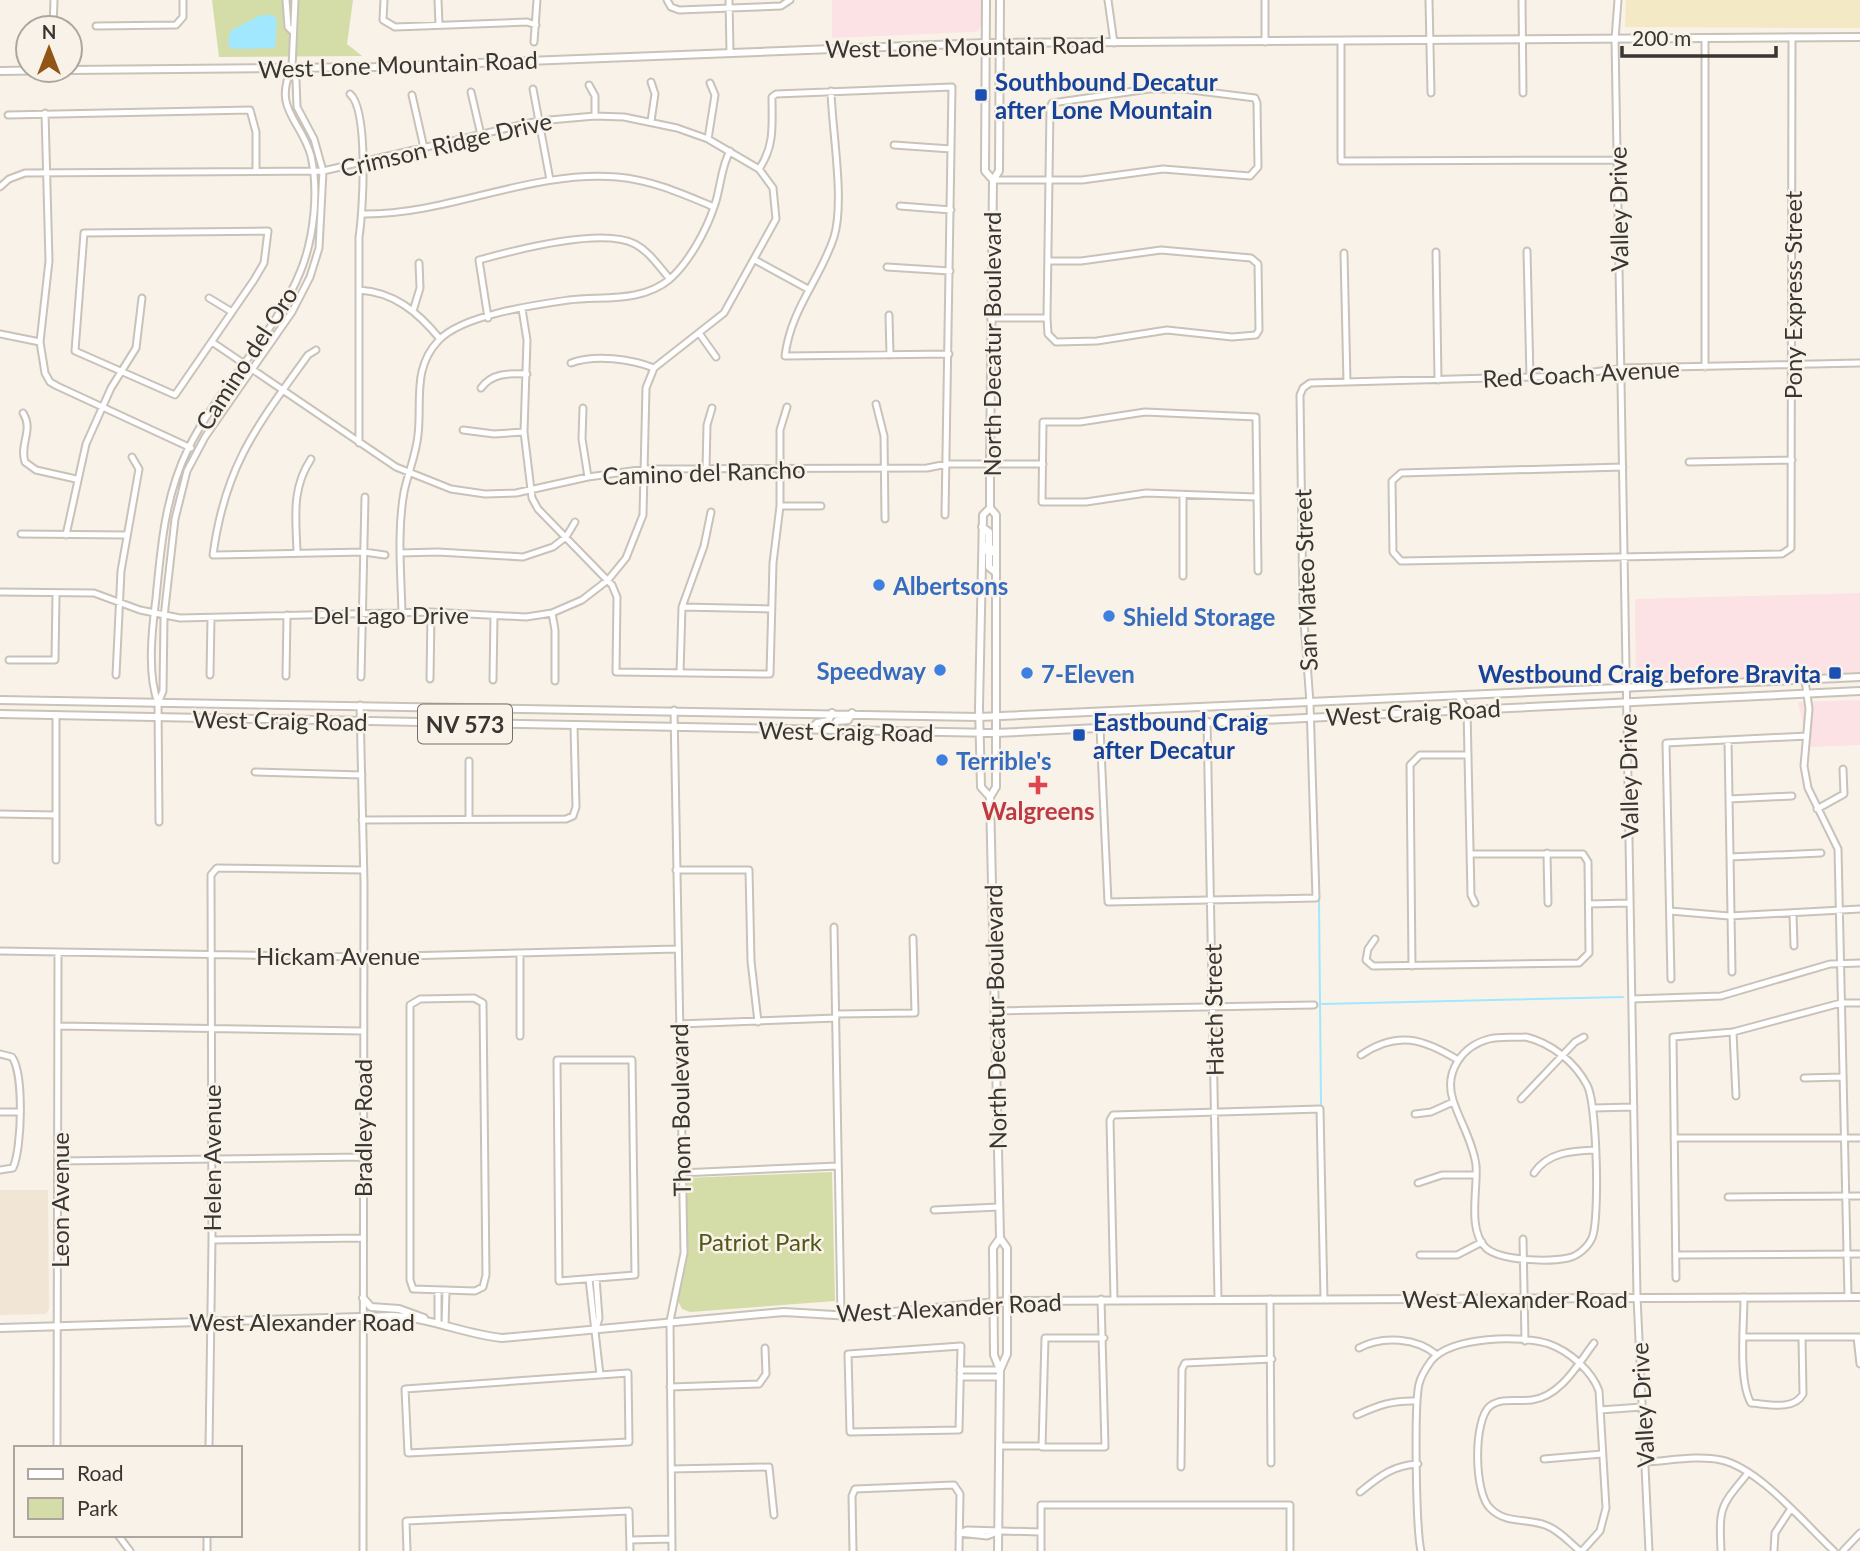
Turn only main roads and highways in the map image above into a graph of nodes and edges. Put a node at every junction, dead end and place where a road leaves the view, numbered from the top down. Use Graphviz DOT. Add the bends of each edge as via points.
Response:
graph roads {
  1 [pos="986,0"];
  2 [pos="1000,0"];
  3 [pos="1860,37"];
  4 [pos="986,43"];
  5 [pos="1000,44"];
  6 [pos="84,70"];
  7 [pos="993,180"];
  8 [pos="990,508"];
  9 [pos="982,527"];
  10 [pos="982,542"];
  11 [pos="995,555"];
  12 [pos="995,572"];
  13 [pos="1860,677"];
  14 [pos="1860,691"];
  15 [pos="0,700"];
  16 [pos="1143,710"];
  17 [pos="832,713"];
  18 [pos="852,713"];
  19 [pos="0,714"];
  20 [pos="995,716"];
  21 [pos="979,717"];
  22 [pos="1143,725"];
  23 [pos="810,730"];
  24 [pos="830,730"];
  25 [pos="979,733"];
  26 [pos="995,733"];
  27 [pos="990,797"];
  28 [pos="1000,1238"];
  29 [pos="1860,1297"];
  30 [pos="363,1298"];
  31 [pos="1007,1301"];
  32 [pos="994,1302"];
  33 [pos="429,1321"];
  34 [pos="0,1328"];
  35 [pos="1000,1373"];
  36 [pos="998,1551"];
  1 -- 4 [label="main road, North Decatur Boulevard"];
  2 -- 5 [label="main road, North Decatur Boulevard"];
  3 -- 5 [label="main road, West Lone Mountain Road"];
  4 -- 5 [label="main road, West Lone Mountain Road"];
  4 -- 6 [label="main road, West Lone Mountain Road" via="292,68"];
  4 -- 7 [label="main road, North Decatur Boulevard" via="985,171"];
  5 -- 7 [label="main road, North Decatur Boulevard" via="999,171"];
  7 -- 8 [label="main road, North Decatur Boulevard"];
  8 -- 9 [label="main road, North Decatur Boulevard" via="983,515"];
  8 -- 11 [label="main road, North Decatur Boulevard" via="996,515"];
  9 -- 10 [label="main road, North Decatur Boulevard"];
  9 -- 11 [label="main road" via="989,532 989,546"];
  10 -- 12 [label="main road" via="989,553 989,567"];
  10 -- 21 [label="main road, North Decatur Boulevard"];
  11 -- 12 [label="main road, North Decatur Boulevard"];
  12 -- 20 [label="main road, North Decatur Boulevard"];
  13 -- 16 [label="main road, West Craig Road"];
  14 -- 22 [label="main road, West Craig Road"];
  15 -- 17 [label="main road, West Craig Road / NV 573"];
  16 -- 20 [label="main road, West Craig Road"];
  16 -- 22 [label="main road"];
  17 -- 18 [label="main road, West Craig Road / NV 573"];
  17 -- 23 [label="main road" via="828,721"];
  18 -- 21 [label="main road, West Craig Road / NV 573"];
  18 -- 24 [label="main road"];
  19 -- 23 [label="main road, West Craig Road / NV 573"];
  20 -- 21 [label="main road, West Craig Road / NV 573"];
  20 -- 26 [label="main road, North Decatur Boulevard"];
  21 -- 25 [label="main road, North Decatur Boulevard"];
  22 -- 26 [label="main road, West Craig Road"];
  23 -- 24 [label="main road, West Craig Road / NV 573"];
  24 -- 25 [label="main road, West Craig Road / NV 573"];
  25 -- 26 [label="main road, West Craig Road / NV 573"];
  25 -- 27 [label="main road, North Decatur Boulevard" via="981,787"];
  26 -- 27 [label="main road, North Decatur Boulevard" via="996,787"];
  27 -- 28 [label="main road, North Decatur Boulevard"];
  28 -- 31 [label="main road, North Decatur Boulevard" via="1007,1248"];
  28 -- 32 [label="main road, North Decatur Boulevard" via="993,1248"];
  29 -- 31 [label="main road, West Alexander Road"];
  30 -- 33 [label="main road" via="371,1307 417,1313"];
  31 -- 32 [label="main road, West Alexander Road"];
  31 -- 35 [label="main road, North Decatur Boulevard" via="1007,1354"];
  32 -- 33 [label="main road, West Alexander Road" via="841,1317 784,1312 502,1338 465,1334"];
  32 -- 35 [label="main road, North Decatur Boulevard" via="993,1355"];
  33 -- 34 [label="main road, West Alexander Road" via="402,1317"];
  35 -- 36 [label="main road, North Decatur Boulevard"];
}
